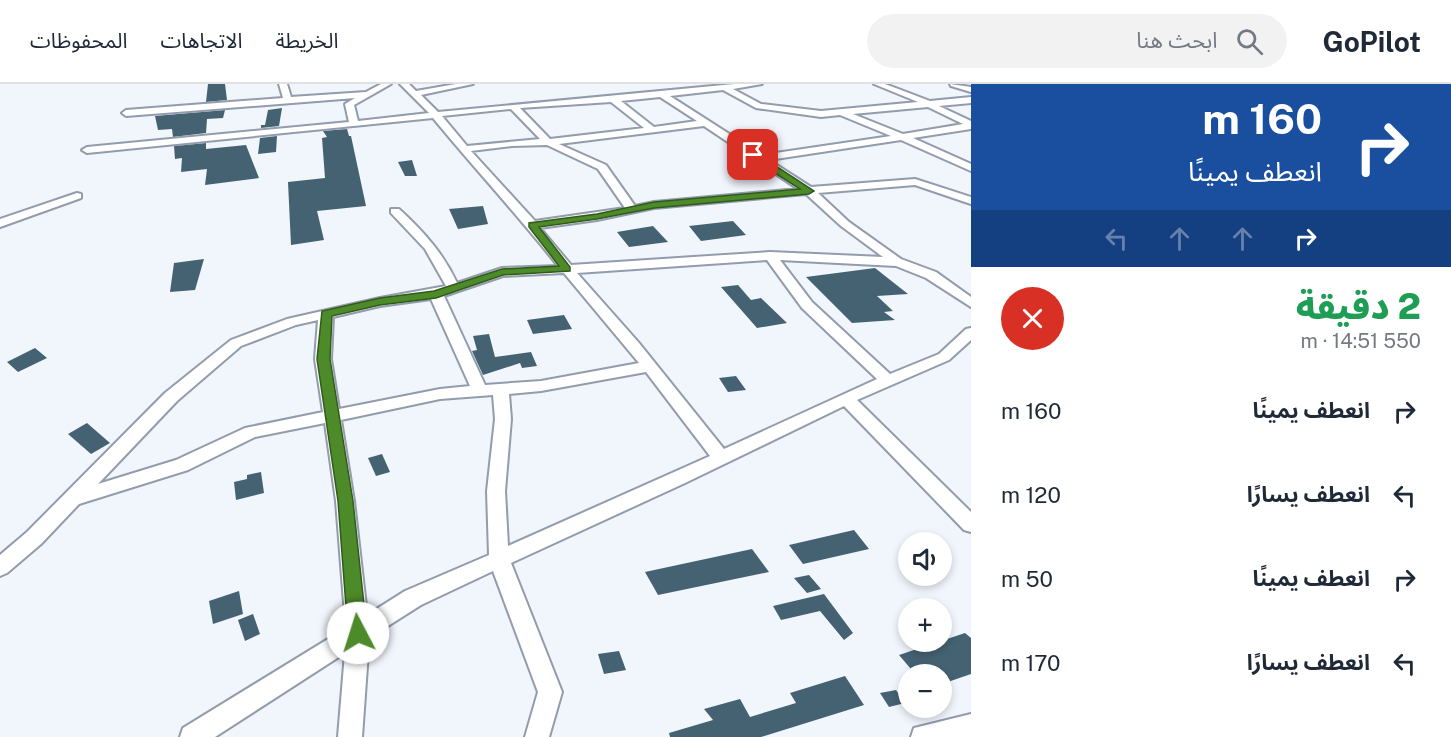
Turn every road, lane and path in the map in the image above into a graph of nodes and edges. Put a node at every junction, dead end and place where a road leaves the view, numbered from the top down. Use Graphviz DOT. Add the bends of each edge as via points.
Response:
graph roads {
  1 [pos="283,84"];
  2 [pos="331,84"];
  3 [pos="387,84"];
  4 [pos="404,84"];
  5 [pos="469,84"];
  6 [pos="646,84"];
  7 [pos="758,84"];
  8 [pos="878,84"];
  9 [pos="954,84"];
  10 [pos="723,87"];
  11 [pos="971,90"];
  12 [pos="369,94"];
  13 [pos="414,94"];
  14 [pos="662,94"];
  15 [pos="336,97"];
  16 [pos="613,99"];
  17 [pos="971,100"];
  18 [pos="288,101"];
  19 [pos="927,103"];
  20 [pos="514,107"];
  21 [pos="838,111"];
  22 [pos="126,113"];
  23 [pos="435,114"];
  24 [pos="706,123"];
  25 [pos="354,124"];
  26 [pos="971,126"];
  27 [pos="650,128"];
  28 [pos="900,136"];
  29 [pos="548,142"];
  30 [pos="465,148"];
  31 [pos="87,150"];
  32 [pos="758,159"];
  33 [pos="971,168"];
  34 [pos="809,191"];
  35 [pos="77,196"];
  36 [pos="971,201"];
  37 [pos="632,209"];
  38 [pos="395,212"];
  39 [pos="0,223"];
  40 [pos="532,225"];
  41 [pos="770,256"];
  42 [pos="898,262"];
  43 [pos="567,269"];
  44 [pos="453,288"];
  45 [pos="436,294"];
  46 [pos="971,303"];
  47 [pos="326,314"];
  48 [pos="971,332"];
  49 [pos="649,366"];
  50 [pos="888,381"];
  51 [pos="490,390"];
  52 [pos="846,398"];
  53 [pos="331,415"];
  54 [pos="721,458"];
  55 [pos="71,500"];
  56 [pos="971,524"];
  57 [pos="499,560"];
  58 [pos="0,567"];
  59 [pos="358,633"];
  60 [pos="971,726"];
  61 [pos="192,737"];
  62 [pos="350,737"];
  63 [pos="537,737"];
  64 [pos="923,737"];
  1 -- 18 [label="street"];
  2 -- 15 [label="street"];
  3 -- 12 [label="street"];
  4 -- 13 [label="street"];
  5 -- 13 [label="street"];
  6 -- 14 [label="street"];
  7 -- 10 [label="street"];
  8 -- 19 [label="street"];
  9 -- 11 [label="street"];
  10 -- 14 [label="street"];
  10 -- 21 [label="street" via="759,106 820,114"];
  12 -- 15 [label="street"];
  12 -- 25 [label="street" via="349,104"];
  13 -- 23 [label="street"];
  14 -- 16 [label="street"];
  14 -- 24 [label="street"];
  15 -- 18 [label="street"];
  16 -- 20 [label="street"];
  16 -- 27 [label="street"];
  17 -- 19 [label="street"];
  18 -- 22 [label="street"];
  19 -- 21 [label="street"];
  19 -- 26 [label="street"];
  20 -- 23 [label="street"];
  20 -- 29 [label="street"];
  21 -- 28 [label="street"];
  23 -- 25 [label="street"];
  23 -- 30 [label="street"];
  24 -- 27 [label="street"];
  24 -- 32 [label="street"];
  25 -- 31 [label="street"];
  26 -- 28 [label="street"];
  27 -- 29 [label="street"];
  28 -- 32 [label="street"];
  28 -- 33 [label="street"];
  29 -- 30 [label="street"];
  29 -- 37 [label="street" via="602,168"];
  30 -- 40 [label="street"];
  32 -- 34 [label="street"];
  34 -- 36 [label="street" via="915,182"];
  34 -- 37 [label="street"];
  34 -- 42 [label="street" via="845,224"];
  35 -- 39 [label="street"];
  37 -- 40 [label="street"];
  38 -- 44 [label="street" via="440,259"];
  40 -- 43 [label="street"];
  41 -- 42 [label="street"];
  41 -- 43 [label="street"];
  41 -- 50 [label="street" via="807,305"];
  42 -- 46 [label="street" via="931,275"];
  43 -- 44 [label="street" via="502,272"];
  43 -- 49 [label="street"];
  44 -- 45 [label="street"];
  45 -- 47 [label="street"];
  45 -- 51 [label="street"];
  47 -- 53 [label="street" via="323,359"];
  47 -- 55 [label="street" via="236,343 171,397"];
  48 -- 50 [label="street" via="944,357"];
  49 -- 51 [label="street" via="541,386"];
  49 -- 54 [label="street"];
  50 -- 52 [label="street"];
  51 -- 53 [label="street" via="440,394"];
  51 -- 57 [label="street" via="503,419 496,491"];
  52 -- 54 [label="street"];
  52 -- 56 [label="street"];
  53 -- 55 [label="street" via="251,432 182,465"];
  53 -- 59 [label="street" via="345,501"];
  54 -- 57 [label="street"];
  55 -- 58 [label="street"];
  57 -- 59 [label="street" via="413,598"];
  57 -- 63 [label="street" via="550,692"];
  59 -- 61 [label="street"];
  59 -- 62 [label="street"];
  60 -- 64 [label="street"];
}
